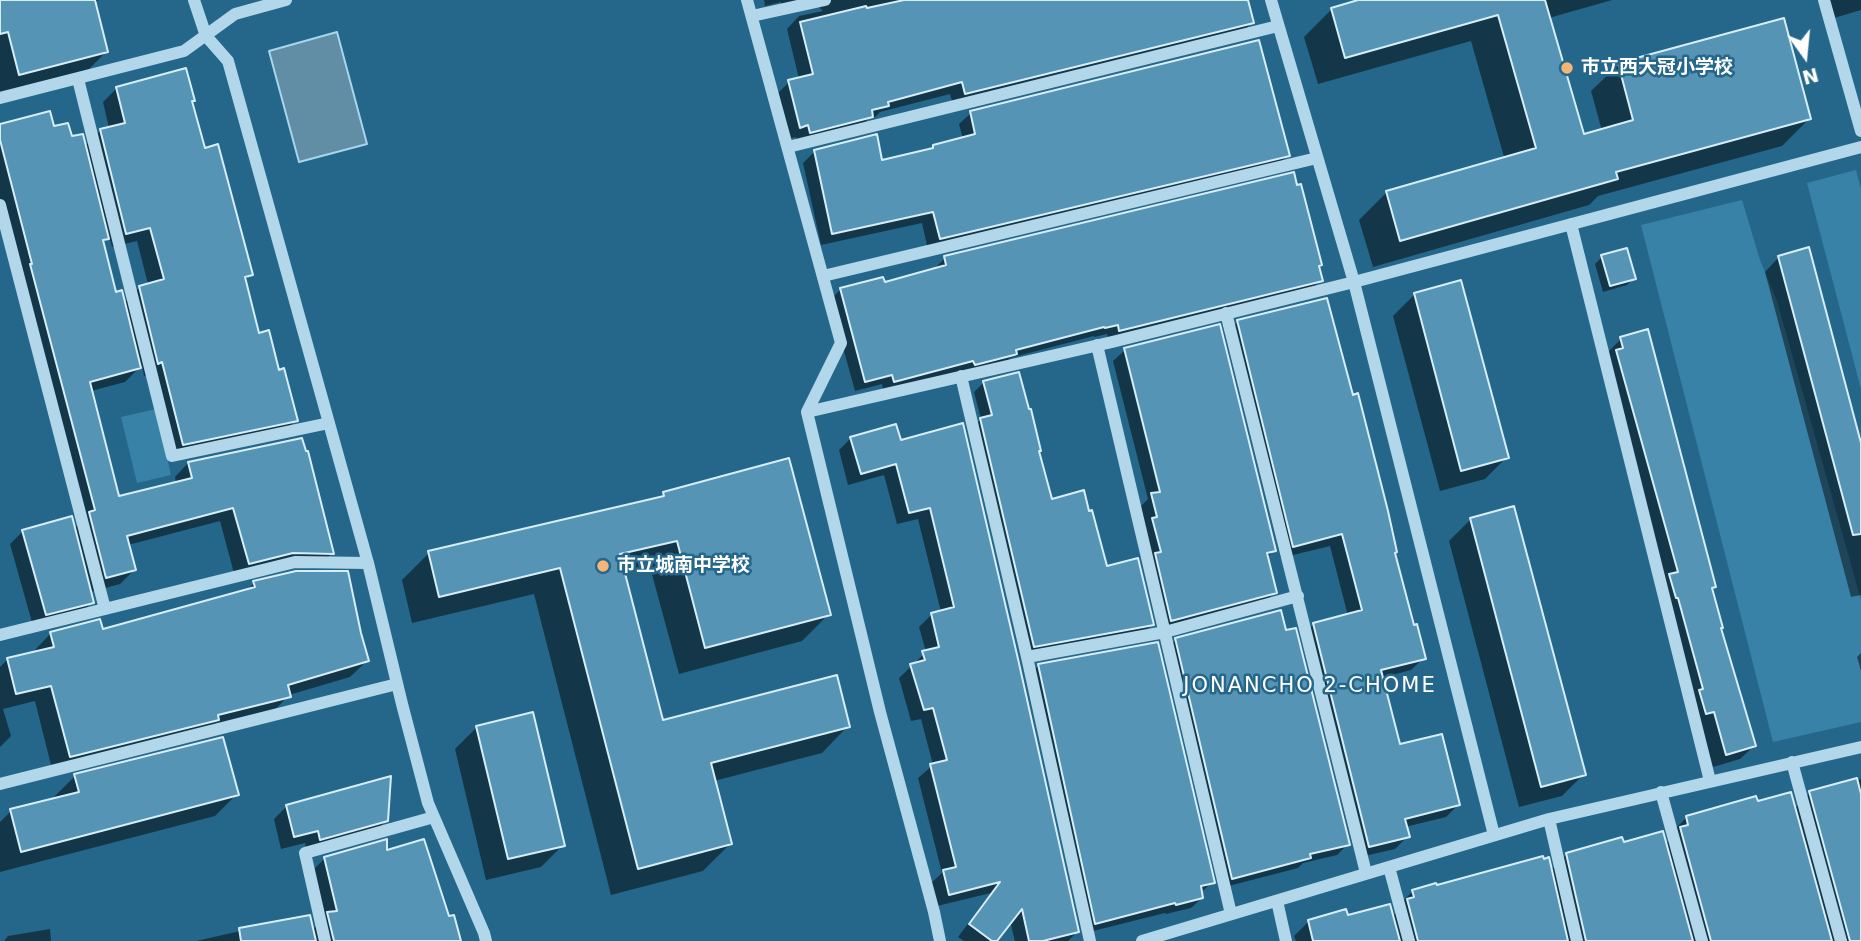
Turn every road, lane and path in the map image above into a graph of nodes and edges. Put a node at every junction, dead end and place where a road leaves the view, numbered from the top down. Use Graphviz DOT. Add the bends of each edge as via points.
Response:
graph roads {
  1 [pos="194,0"];
  2 [pos="286,0"];
  3 [pos="747,0"];
  4 [pos="825,0"];
  5 [pos="1270,0"];
  6 [pos="1824,0"];
  7 [pos="752,16"];
  8 [pos="1278,26"];
  9 [pos="206,36"];
  10 [pos="78,79"];
  11 [pos="0,98"];
  12 [pos="1861,131"];
  13 [pos="788,147"];
  14 [pos="1861,147"];
  15 [pos="1317,158"];
  16 [pos="0,205"];
  17 [pos="1571,224"];
  18 [pos="823,276"];
  19 [pos="1354,282"];
  20 [pos="1226,313"];
  21 [pos="1097,345"];
  22 [pos="961,376"];
  23 [pos="807,412"];
  24 [pos="329,422"];
  25 [pos="368,563"];
  26 [pos="1298,596"];
  27 [pos="105,609"];
  28 [pos="1165,632"];
  29 [pos="0,635"];
  30 [pos="1027,657"];
  31 [pos="397,684"];
  32 [pos="1861,747"];
  33 [pos="1792,762"];
  34 [pos="1710,781"];
  35 [pos="0,784"];
  36 [pos="1661,792"];
  37 [pos="434,817"];
  38 [pos="1549,819"];
  39 [pos="1494,835"];
  40 [pos="1389,867"];
  41 [pos="1366,873"];
  42 [pos="1277,901"];
  43 [pos="1231,914"];
  44 [pos="1158,939"];
  45 [pos="325,941"];
  46 [pos="486,941"];
  47 [pos="940,941"];
  48 [pos="1090,941"];
  49 [pos="1142,941"];
  50 [pos="1286,941"];
  51 [pos="1409,941"];
  52 [pos="1577,941"];
  53 [pos="1702,941"];
  54 [pos="1841,941"];
  1 -- 9 [label="street"];
  2 -- 9 [label="street" via="235,14"];
  3 -- 7 [label="street"];
  4 -- 7 [label="street"];
  5 -- 8 [label="street"];
  6 -- 12 [label="street"];
  7 -- 13 [label="street"];
  8 -- 13 [label="street"];
  8 -- 15 [label="street"];
  9 -- 10 [label="street" via="184,51"];
  9 -- 24 [label="street" via="228,61"];
  10 -- 11 [label="street"];
  10 -- 24 [label="street" via="172,456"];
  13 -- 18 [label="street"];
  14 -- 17 [label="street"];
  15 -- 18 [label="street"];
  15 -- 19 [label="street"];
  16 -- 27 [label="street"];
  17 -- 19 [label="street"];
  17 -- 34 [label="street"];
  18 -- 23 [label="street" via="841,343"];
  19 -- 20 [label="street"];
  19 -- 39 [label="street"];
  20 -- 21 [label="street"];
  20 -- 26 [label="street"];
  21 -- 22 [label="street"];
  21 -- 28 [label="street"];
  22 -- 23 [label="street"];
  22 -- 30 [label="street"];
  23 -- 47 [label="street"];
  24 -- 25 [label="street"];
  25 -- 27 [label="street" via="295,562"];
  25 -- 31 [label="street"];
  26 -- 28 [label="street"];
  26 -- 41 [label="street"];
  27 -- 29 [label="street"];
  28 -- 30 [label="street"];
  28 -- 43 [label="street"];
  30 -- 48 [label="street"];
  31 -- 35 [label="street"];
  31 -- 37 [label="street"];
  32 -- 33 [label="street"];
  33 -- 34 [label="street"];
  33 -- 54 [label="street"];
  34 -- 36 [label="street"];
  36 -- 38 [label="street"];
  36 -- 53 [label="street"];
  37 -- 45 [label="street" via="305,853"];
  37 -- 46 [label="street"];
  38 -- 39 [label="street"];
  38 -- 52 [label="street"];
  39 -- 40 [label="street"];
  40 -- 41 [label="street"];
  40 -- 51 [label="street"];
  41 -- 42 [label="street"];
  42 -- 43 [label="street"];
  42 -- 50 [label="street"];
  43 -- 44 [label="street"];
  44 -- 49 [label="street"];
}
